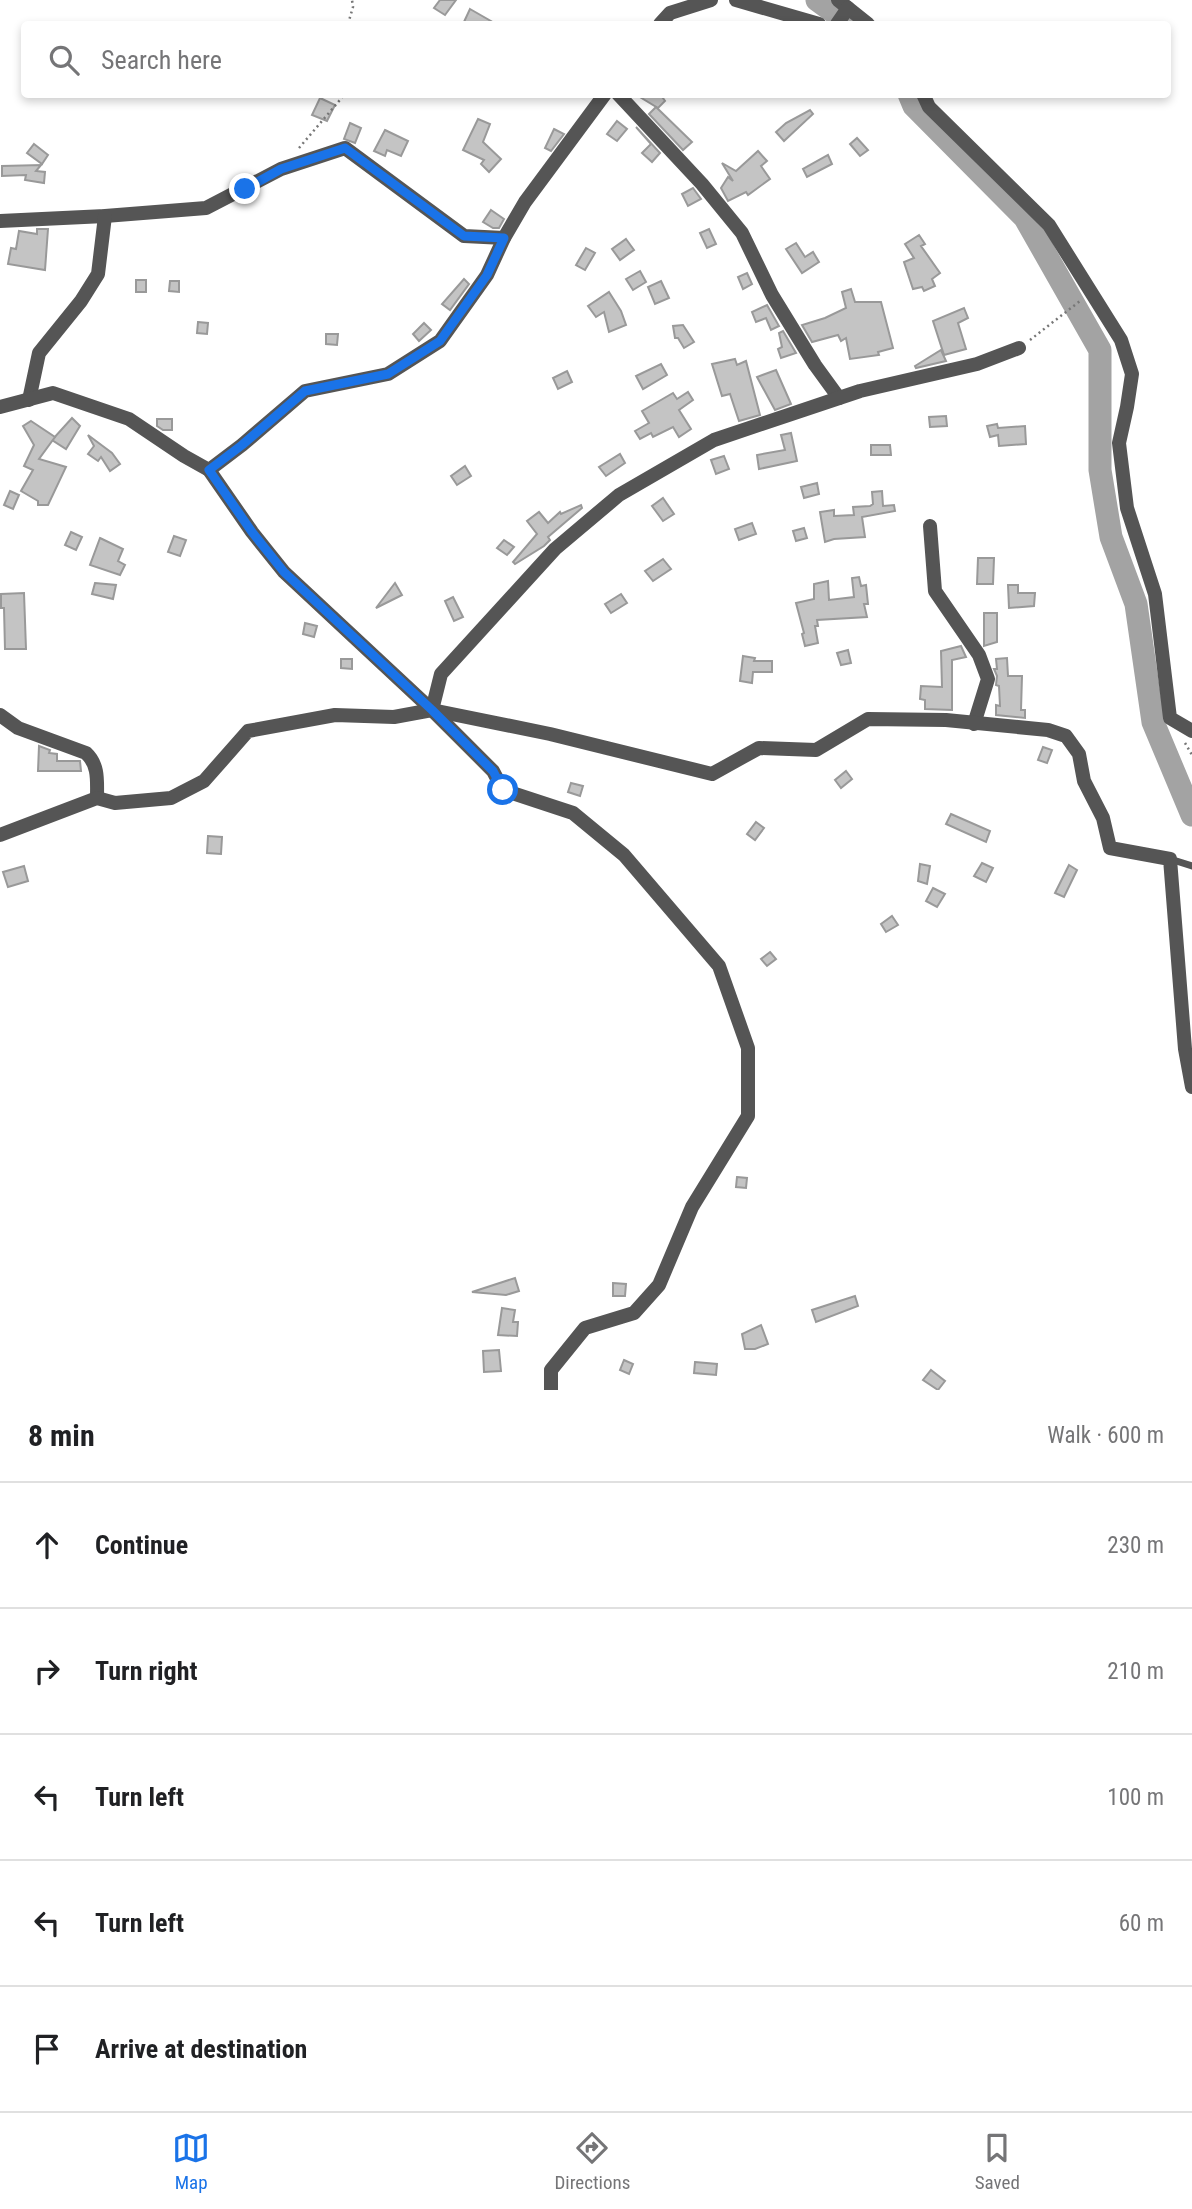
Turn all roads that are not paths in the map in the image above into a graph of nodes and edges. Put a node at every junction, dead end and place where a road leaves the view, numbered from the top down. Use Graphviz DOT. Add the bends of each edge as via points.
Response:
graph roads {
  1 [pos="711,0"];
  2 [pos="736,0"];
  3 [pos="842,12"];
  4 [pos="663,21"];
  5 [pos="809,21"];
  6 [pos="862,21"];
  7 [pos="603,98"];
  8 [pos="622,98"];
  9 [pos="925,98"];
  10 [pos="105,216"];
  11 [pos="0,221"];
  12 [pos="504,238"];
  13 [pos="1019,348"];
  14 [pos="839,398"];
  15 [pos="29,400"];
  16 [pos="0,407"];
  17 [pos="209,470"];
  18 [pos="930,526"];
  19 [pos="432,710"];
  20 [pos="0,715"];
  21 [pos="974,724"];
  22 [pos="1192,731"];
  23 [pos="97,798"];
  24 [pos="0,835"];
  25 [pos="1170,859"];
  26 [pos="1192,866"];
  27 [pos="1192,1087"];
  28 [pos="551,1390"];
  1 -- 4 [label="street" via="670,13"];
  2 -- 5 [label="street"];
  3 -- 6 [label="street"];
  7 -- 12 [label="street" via="525,202"];
  8 -- 14 [label="street" via="742,233 772,295"];
  9 -- 22 [label="street" via="1049,225 1121,340 1132,374 1119,443 1127,508 1155,594 1170,718"];
  10 -- 11 [label="street"];
  10 -- 12 [label="street" via="206,208 281,169 345,148 464,236"];
  10 -- 15 [label="street" via="98,274 39,353"];
  12 -- 17 [label="street" via="487,275 440,341 388,374 305,391"];
  13 -- 14 [label="street"];
  14 -- 19 [label="street" via="714,440 619,495 555,549 441,674"];
  15 -- 16 [label="street"];
  15 -- 17 [label="street" via="53,393 130,419"];
  17 -- 19 [label="street" via="284,572"];
  18 -- 21 [label="street" via="935,591 979,655 988,679"];
  19 -- 21 [label="street" via="712,774 759,748 816,750 868,719"];
  19 -- 23 [label="street" via="394,717 335,715 248,731 204,782 171,798 115,803"];
  19 -- 28 [label="street" via="493,771 503,790 573,813 624,855 719,966 748,1048 748,1116 692,1207 659,1285 634,1313 584,1328 551,1370"];
  20 -- 23 [label="street" via="18,728 86,752 97,769"];
  21 -- 25 [label="street" via="1048,730 1066,736 1079,754 1084,781 1103,818 1110,848"];
  23 -- 24 [label="street"];
  25 -- 26 [label="lane"];
  25 -- 27 [label="street"];
}
